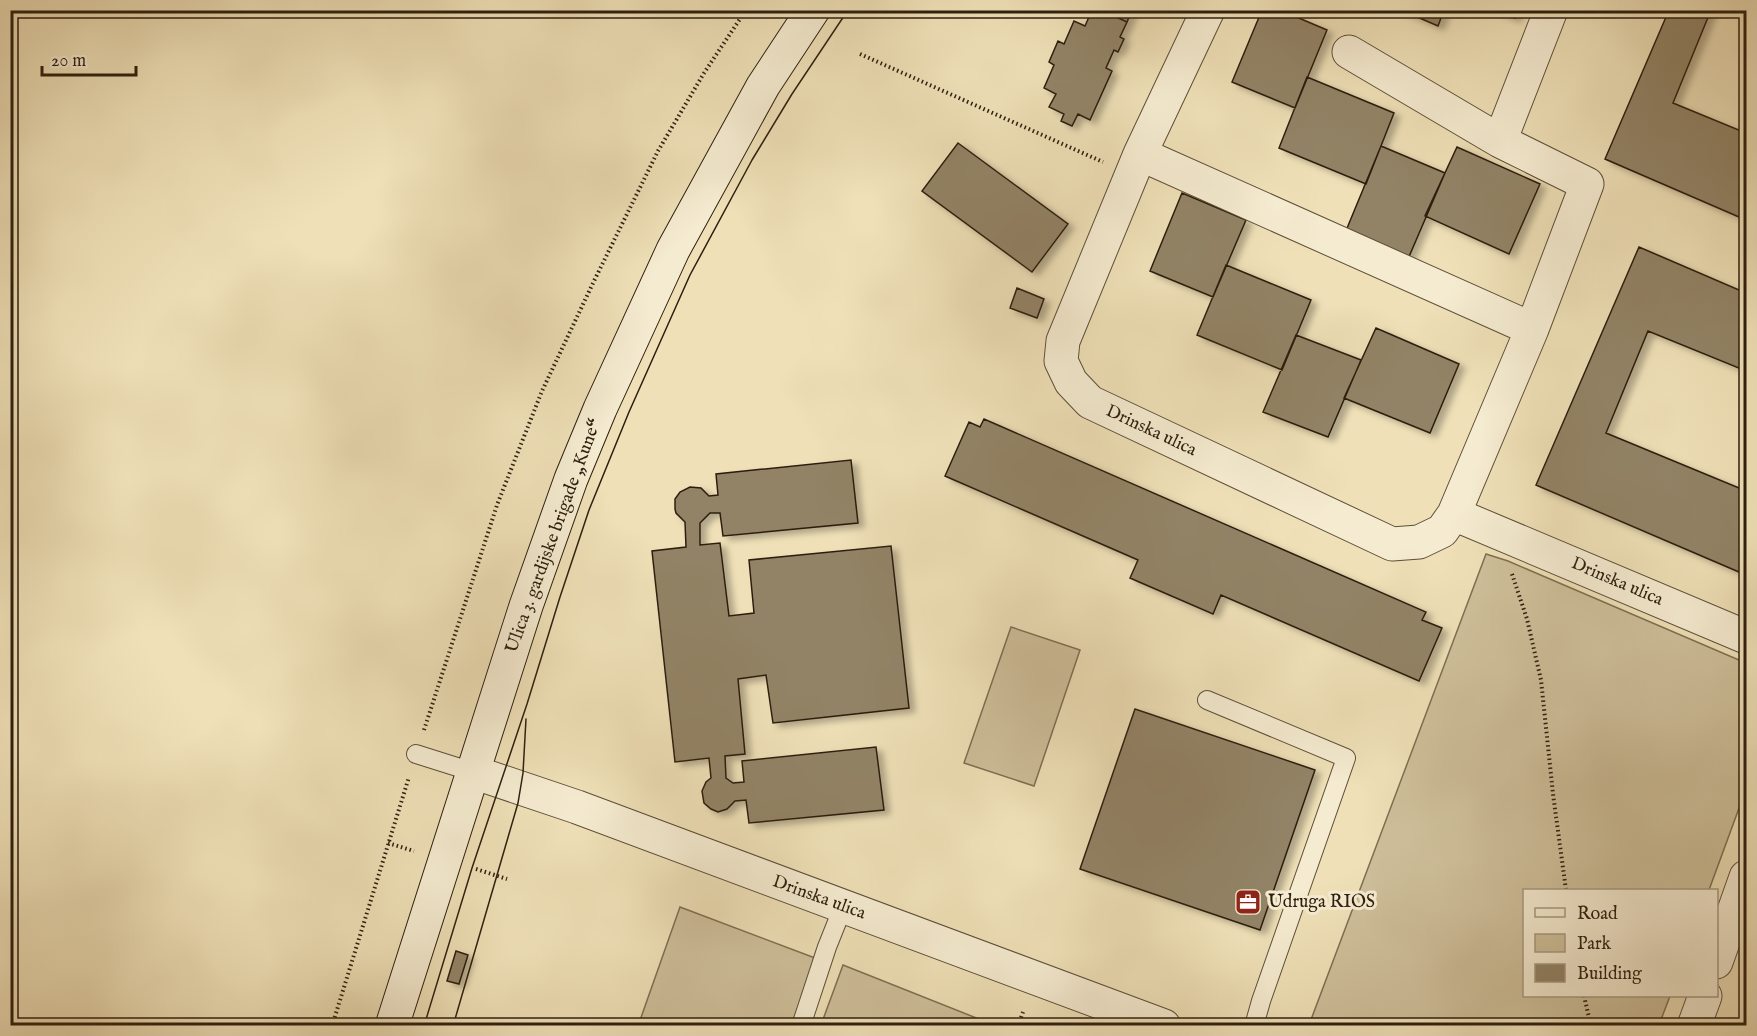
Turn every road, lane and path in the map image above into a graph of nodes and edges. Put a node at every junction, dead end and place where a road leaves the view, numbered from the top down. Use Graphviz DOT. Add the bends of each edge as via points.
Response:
graph roads {
  1 [pos="746,10"];
  2 [pos="813,10"];
  3 [pos="1208,10"];
  4 [pos="1551,10"];
  5 [pos="1349,52"];
  6 [pos="860,54"];
  7 [pos="1500,141"];
  8 [pos="1136,164"];
  9 [pos="1532,329"];
  10 [pos="1454,514"];
  11 [pos="1496,531"];
  12 [pos="1746,637"];
  13 [pos="1207,700"];
  14 [pos="416,754"];
  15 [pos="472,772"];
  16 [pos="1746,877"];
  17 [pos="1566,889"];
  18 [pos="843,907"];
  19 [pos="1718,956"];
  20 [pos="1584,997"];
  21 [pos="1705,997"];
  22 [pos="1023,1012"];
  23 [pos="332,1026"];
  24 [pos="392,1026"];
  25 [pos="801,1026"];
  26 [pos="1018,1026"];
  27 [pos="1164,1026"];
  28 [pos="1254,1026"];
  29 [pos="1591,1026"];
  30 [pos="1694,1026"];
  1 -- 14 [label="path" via="658,152 542,391 497,505"];
  2 -- 15 [label="street, Ulica 3. gardijske brigade „Kune“" via="764,86 673,250 600,409 547,544"];
  3 -- 8 [label="street, Drinska ulica"];
  4 -- 7 [label="street"];
  5 -- 7 [label="street, Drinska ulica"];
  6 -- 8 [label="path"];
  7 -- 9 [label="street, Drinska ulica" via="1587,184"];
  8 -- 9 [label="street"];
  8 -- 10 [label="street, Drinska ulica" via="1063,341 1061,361 1071,382 1090,402 1392,544 1419,542 1442,531"];
  9 -- 10 [label="street, Drinska ulica"];
  10 -- 11 [label="street, Drinska ulica"];
  11 -- 12 [label="street, Drinska ulica"];
  11 -- 17 [label="path" via="1527,619 1541,680"];
  13 -- 28 [label="lane" via="1346,758"];
  14 -- 15 [label="lane"];
  14 -- 23 [label="path"];
  15 -- 18 [label="street, Drinska ulica" via="588,811"];
  15 -- 24 [label="street, Ulica 3. gardijske brigade „Kune“"];
  16 -- 19 [label="street"];
  18 -- 25 [label="lane"];
  18 -- 27 [label="street, Drinska ulica"];
  20 -- 29 [label="path"];
  21 -- 30 [label="street"];
  22 -- 26 [label="path"];
}
